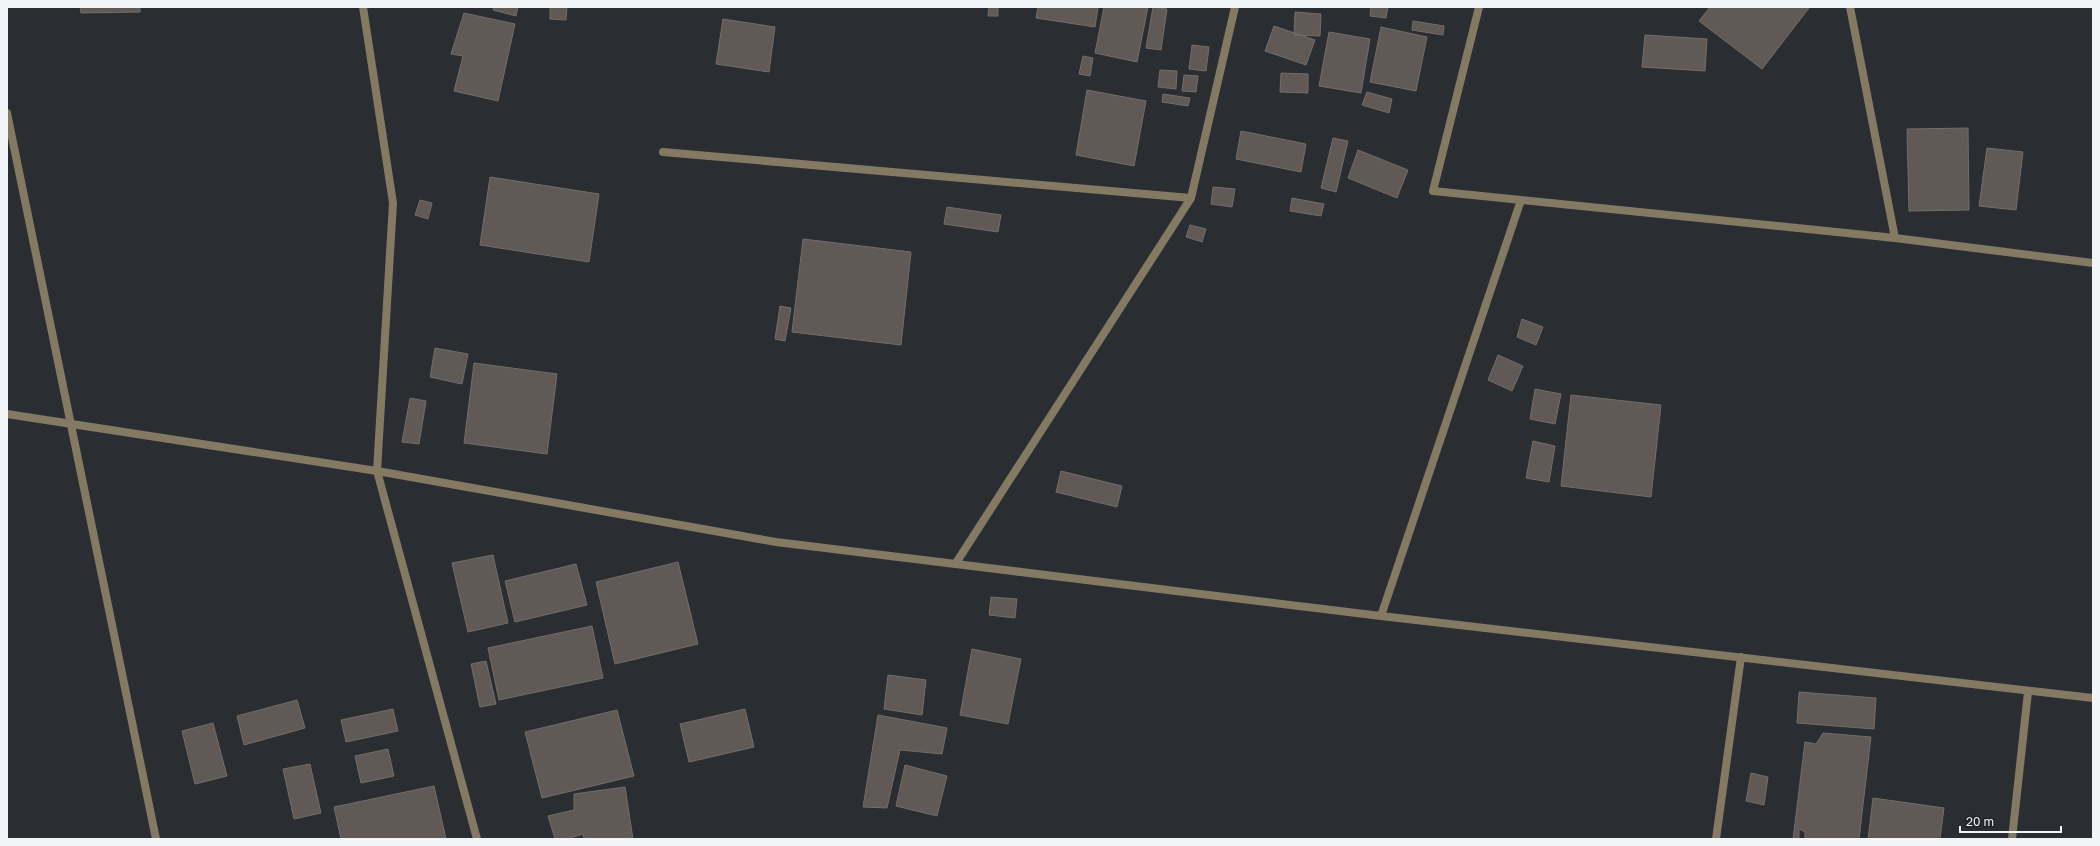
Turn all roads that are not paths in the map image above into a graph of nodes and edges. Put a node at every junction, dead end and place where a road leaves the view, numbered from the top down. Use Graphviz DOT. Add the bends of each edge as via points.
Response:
graph roads {
  1 [pos="363,7"];
  2 [pos="1235,7"];
  3 [pos="1479,7"];
  4 [pos="1850,7"];
  5 [pos="7,113"];
  6 [pos="663,152"];
  7 [pos="1191,198"];
  8 [pos="1521,200"];
  9 [pos="1895,238"];
  10 [pos="2093,263"];
  11 [pos="7,414"];
  12 [pos="71,423"];
  13 [pos="377,471"];
  14 [pos="956,563"];
  15 [pos="1381,616"];
  16 [pos="1741,658"];
  17 [pos="2028,692"];
  18 [pos="2093,698"];
  19 [pos="156,839"];
  20 [pos="477,839"];
  21 [pos="1716,839"];
  22 [pos="2012,839"];
  1 -- 13 [label="street" via="393,203"];
  2 -- 7 [label="street"];
  3 -- 8 [label="street" via="1433,190"];
  4 -- 9 [label="street"];
  5 -- 12 [label="street"];
  6 -- 7 [label="street"];
  7 -- 14 [label="street"];
  8 -- 9 [label="street"];
  8 -- 15 [label="street"];
  9 -- 10 [label="street"];
  11 -- 12 [label="street"];
  12 -- 13 [label="street"];
  12 -- 19 [label="street"];
  13 -- 14 [label="street" via="776,542"];
  13 -- 20 [label="street"];
  14 -- 15 [label="street"];
  15 -- 16 [label="street"];
  16 -- 17 [label="street"];
  16 -- 21 [label="street"];
  17 -- 18 [label="street"];
  17 -- 22 [label="street"];
}
